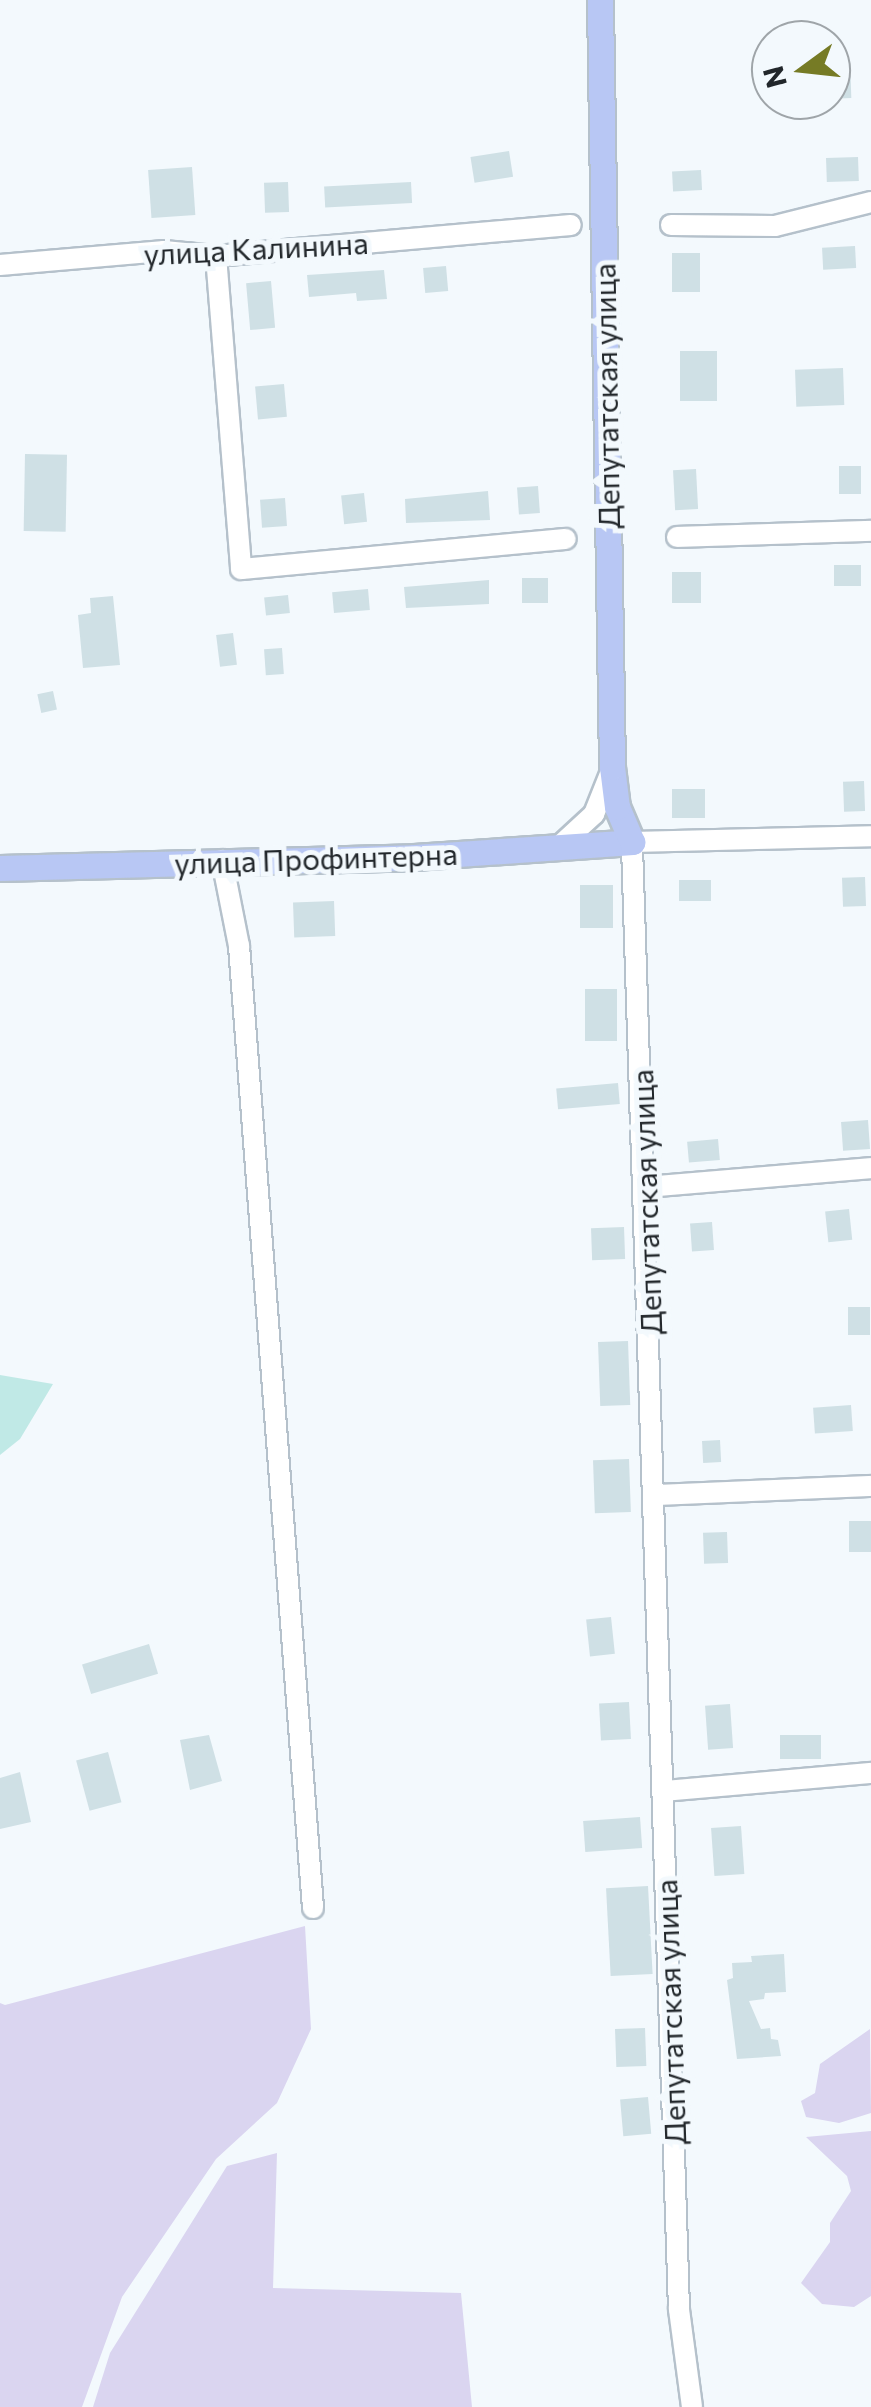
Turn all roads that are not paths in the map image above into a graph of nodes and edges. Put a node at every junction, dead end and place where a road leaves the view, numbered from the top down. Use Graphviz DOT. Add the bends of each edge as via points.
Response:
graph roads {
  1 [pos="600,0"];
  2 [pos="871,202"];
  3 [pos="571,225"];
  4 [pos="672,225"];
  5 [pos="216,256"];
  6 [pos="0,265"];
  7 [pos="871,531"];
  8 [pos="677,537"];
  9 [pos="566,539"];
  10 [pos="612,767"];
  11 [pos="871,836"];
  12 [pos="632,842"];
  13 [pos="555,850"];
  14 [pos="222,860"];
  15 [pos="0,868"];
  16 [pos="871,1168"];
  17 [pos="646,1188"];
  18 [pos="871,1486"];
  19 [pos="655,1495"];
  20 [pos="871,1773"];
  21 [pos="664,1792"];
  22 [pos="312,1908"];
  23 [pos="692,2407"];
  1 -- 10 [label="main road, Депутатская улица"];
  2 -- 4 [label="street" via="775,226"];
  3 -- 5 [label="street, улица Калинина"];
  5 -- 6 [label="street, улица Калинина" via="164,251"];
  5 -- 9 [label="street" via="241,570"];
  7 -- 8 [label="street"];
  10 -- 12 [label="main road, Депутатская улица" via="617,807"];
  10 -- 13 [label="street" via="594,814"];
  11 -- 12 [label="street"];
  12 -- 13 [label="main road, улица Профинтерна"];
  12 -- 17 [label="street, Депутатская улица"];
  13 -- 14 [label="main road, улица Профинтерна"];
  14 -- 15 [label="main road, улица Профинтерна"];
  14 -- 22 [label="street" via="239,946"];
  16 -- 17 [label="street"];
  17 -- 19 [label="street, Депутатская улица"];
  18 -- 19 [label="street"];
  19 -- 21 [label="street, Депутатская улица"];
  20 -- 21 [label="street"];
  21 -- 23 [label="street, Депутатская улица" via="679,2309"];
}
